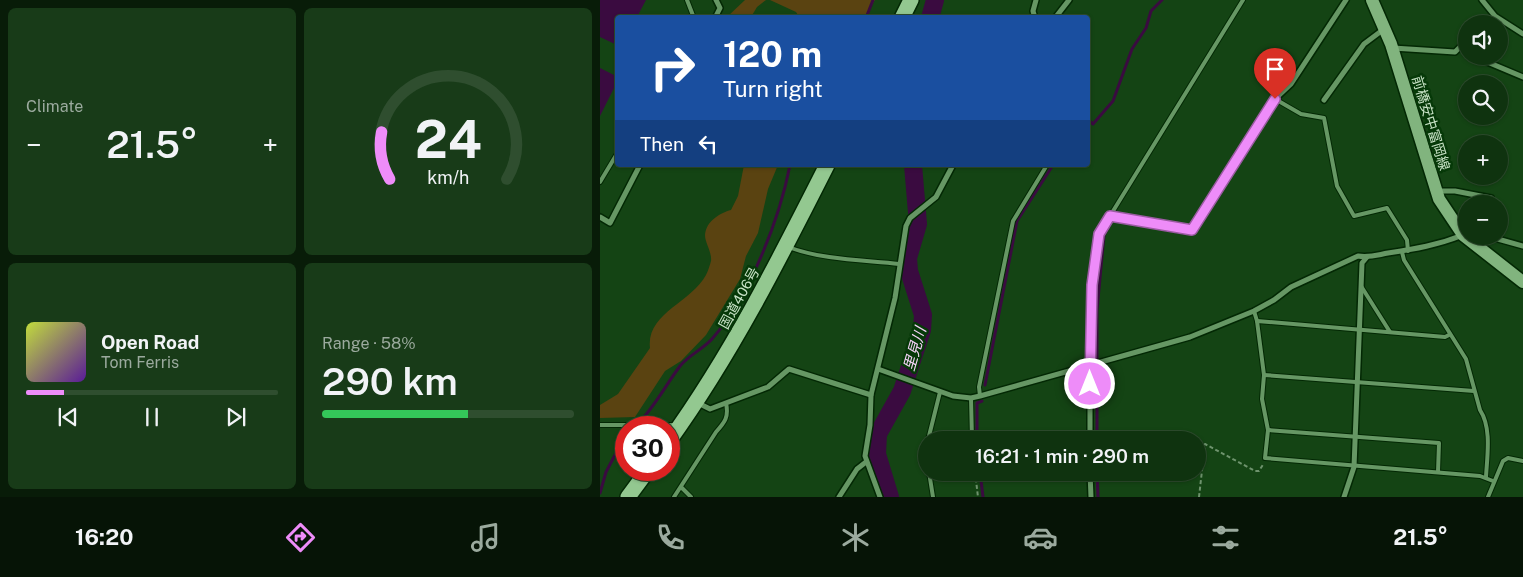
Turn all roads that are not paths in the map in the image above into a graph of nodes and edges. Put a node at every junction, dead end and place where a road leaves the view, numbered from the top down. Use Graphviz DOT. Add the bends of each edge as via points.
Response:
graph roads {
  1 [pos="687,0"];
  2 [pos="716,0"];
  3 [pos="911,0"];
  4 [pos="1036,0"];
  5 [pos="1068,0"];
  6 [pos="1243,0"];
  7 [pos="1346,0"];
  8 [pos="1372,0"];
  9 [pos="1482,0"];
  10 [pos="693,15"];
  11 [pos="716,15"];
  12 [pos="904,15"];
  13 [pos="1034,15"];
  14 [pos="1057,15"];
  15 [pos="1385,29"];
  16 [pos="1523,34"];
  17 [pos="1393,48"];
  18 [pos="1458,48"];
  19 [pos="1494,65"];
  20 [pos="1523,77"];
  21 [pos="1275,99"];
  22 [pos="1324,100"];
  23 [pos="615,157"];
  24 [pos="639,167"];
  25 [pos="826,167"];
  26 [pos="952,167"];
  27 [pos="1046,167"];
  28 [pos="600,182"];
  29 [pos="1435,191"];
  30 [pos="1476,195"];
  31 [pos="1110,216"];
  32 [pos="600,217"];
  33 [pos="1458,226"];
  34 [pos="1458,237"];
  35 [pos="1508,242"];
  36 [pos="1477,245"];
  37 [pos="786,246"];
  38 [pos="1523,246"];
  39 [pos="1405,252"];
  40 [pos="1367,257"];
  41 [pos="899,264"];
  42 [pos="1523,282"];
  43 [pos="1361,286"];
  44 [pos="1254,311"];
  45 [pos="1257,321"];
  46 [pos="1359,329"];
  47 [pos="1390,332"];
  48 [pos="1449,335"];
  49 [pos="1090,366"];
  50 [pos="878,369"];
  51 [pos="1264,375"];
  52 [pos="1357,383"];
  53 [pos="1474,391"];
  54 [pos="940,392"];
  55 [pos="871,395"];
  56 [pos="980,396"];
  57 [pos="971,398"];
  58 [pos="696,402"];
  59 [pos="726,402"];
  60 [pos="600,425"];
  61 [pos="615,425"];
  62 [pos="680,426"];
  63 [pos="1268,430"];
  64 [pos="930,431"];
  65 [pos="972,431"];
  66 [pos="1090,431"];
  67 [pos="1355,437"];
  68 [pos="866,462"];
  69 [pos="1523,462"];
  70 [pos="1354,466"];
  71 [pos="1438,472"];
  72 [pos="1486,478"];
  73 [pos="640,481"];
  74 [pos="930,481"];
  75 [pos="1090,481"];
  76 [pos="1494,481"];
  77 [pos="682,488"];
  78 [pos="628,497"];
  79 [pos="674,497"];
  80 [pos="691,497"];
  81 [pos="839,497"];
  82 [pos="880,497"];
  83 [pos="933,497"];
  84 [pos="1091,497"];
  85 [pos="1344,497"];
  86 [pos="1488,497"];
  1 -- 10 [label="lane"];
  2 -- 11 [label="street" via="720,8"];
  3 -- 12 [label="highway"];
  4 -- 13 [label="street"];
  5 -- 14 [label="street"];
  6 -- 31 [label="lane"];
  7 -- 21 [label="street" via="1291,84"];
  8 -- 15 [label="main road, 前橋安中富岡線"];
  9 -- 16 [label="street" via="1496,16"];
  15 -- 17 [label="main road, 前橋安中富岡線"];
  15 -- 22 [label="street" via="1364,44"];
  17 -- 18 [label="street" via="1454,52"];
  17 -- 29 [label="main road, 前橋安中富岡線"];
  19 -- 20 [label="street"];
  21 -- 31 [label="street" via="1192,230"];
  21 -- 39 [label="lane" via="1301,114 1324,118 1337,186 1354,216 1387,208 1407,240"];
  23 -- 28 [label="lane"];
  24 -- 32 [label="street" via="610,223"];
  25 -- 37 [label="highway, 国道406号"];
  26 -- 41 [label="street" via="941,190 910,218"];
  27 -- 56 [label="lane" via="1013,221"];
  29 -- 30 [label="street"];
  29 -- 33 [label="main road, 前橋安中富岡線"];
  31 -- 49 [label="street" via="1099,234 1090,302"];
  34 -- 39 [label="street"];
  35 -- 38 [label="street"];
  36 -- 42 [label="main road, 前橋安中富岡線"];
  37 -- 41 [label="lane" via="803,253"];
  37 -- 58 [label="highway, 国道406号"];
  39 -- 40 [label="street"];
  39 -- 48 [label="lane" via="1404,260"];
  40 -- 43 [label="street" via="1362,263"];
  40 -- 44 [label="street" via="1358,256 1308,279"];
  41 -- 50 [label="street" via="894,306"];
  43 -- 46 [label="street"];
  43 -- 47 [label="lane"];
  44 -- 45 [label="lane"];
  44 -- 49 [label="street" via="1190,337"];
  45 -- 46 [label="lane"];
  45 -- 51 [label="lane"];
  46 -- 47 [label="lane"];
  46 -- 52 [label="street"];
  47 -- 48 [label="lane"];
  48 -- 53 [label="lane" via="1466,358"];
  49 -- 56 [label="street"];
  49 -- 66 [label="street"];
  50 -- 54 [label="street"];
  50 -- 55 [label="street"];
  51 -- 52 [label="lane"];
  51 -- 63 [label="lane" via="1262,398"];
  52 -- 53 [label="lane"];
  52 -- 67 [label="street"];
  53 -- 72 [label="lane" via="1484,417 1488,448"];
  54 -- 57 [label="street"];
  54 -- 64 [label="lane"];
  55 -- 59 [label="street" via="789,370 768,387"];
  55 -- 68 [label="street"];
  56 -- 57 [label="street"];
  57 -- 65 [label="lane"];
  58 -- 59 [label="street" via="710,409"];
  58 -- 62 [label="highway, 国道406号"];
  59 -- 77 [label="lane" via="726,420"];
  60 -- 61 [label="lane"];
  63 -- 67 [label="lane"];
  63 -- 70 [label="lane" via="1265,458"];
  67 -- 70 [label="street"];
  67 -- 71 [label="lane" via="1439,443"];
  68 -- 81 [label="street" via="857,469"];
  68 -- 82 [label="street"];
  69 -- 76 [label="lane" via="1508,458 1503,461"];
  70 -- 71 [label="lane"];
  70 -- 85 [label="street"];
  71 -- 72 [label="lane"];
  72 -- 76 [label="lane"];
  73 -- 78 [label="highway"];
  74 -- 83 [label="lane"];
  75 -- 84 [label="street"];
  76 -- 86 [label="lane"];
  77 -- 79 [label="lane"];
  77 -- 80 [label="lane"];
}
